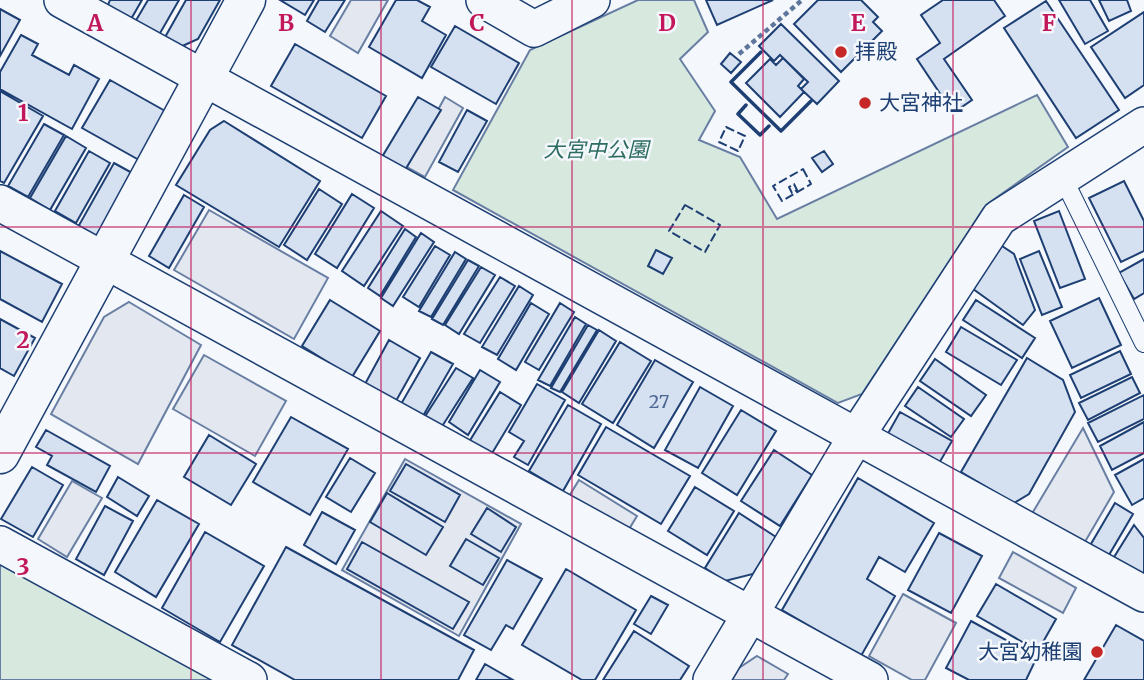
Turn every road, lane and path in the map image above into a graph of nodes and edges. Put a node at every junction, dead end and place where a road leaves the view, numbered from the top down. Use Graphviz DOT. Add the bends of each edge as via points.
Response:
graph roads {
  1 [pos="62,0"];
  2 [pos="246,0"];
  3 [pos="484,0"];
  4 [pos="592,0"];
  5 [pos="802,0"];
  6 [pos="739,54"];
  7 [pos="202,78"];
  8 [pos="1144,125"];
  9 [pos="1063,178"];
  10 [pos="0,203"];
  11 [pos="104,259"];
  12 [pos="1144,343"];
  13 [pos="857,435"];
  14 [pos="0,454"];
  15 [pos="0,544"];
  16 [pos="1144,594"];
  17 [pos="750,614"];
  18 [pos="248,680"];
  19 [pos="712,680"];
  20 [pos="870,680"];
  1 -- 7 [label="street"];
  2 -- 7 [label="street"];
  3 -- 4 [label="street" via="534,29"];
  5 -- 6 [label="path"];
  7 -- 11 [label="street"];
  7 -- 13 [label="street"];
  8 -- 9 [label="street"];
  9 -- 12 [label="lane"];
  9 -- 13 [label="street" via="999,218"];
  10 -- 11 [label="street"];
  11 -- 14 [label="street"];
  11 -- 17 [label="street"];
  13 -- 16 [label="street"];
  13 -- 17 [label="street"];
  15 -- 18 [label="street"];
  17 -- 19 [label="street"];
  17 -- 20 [label="street"];
}
